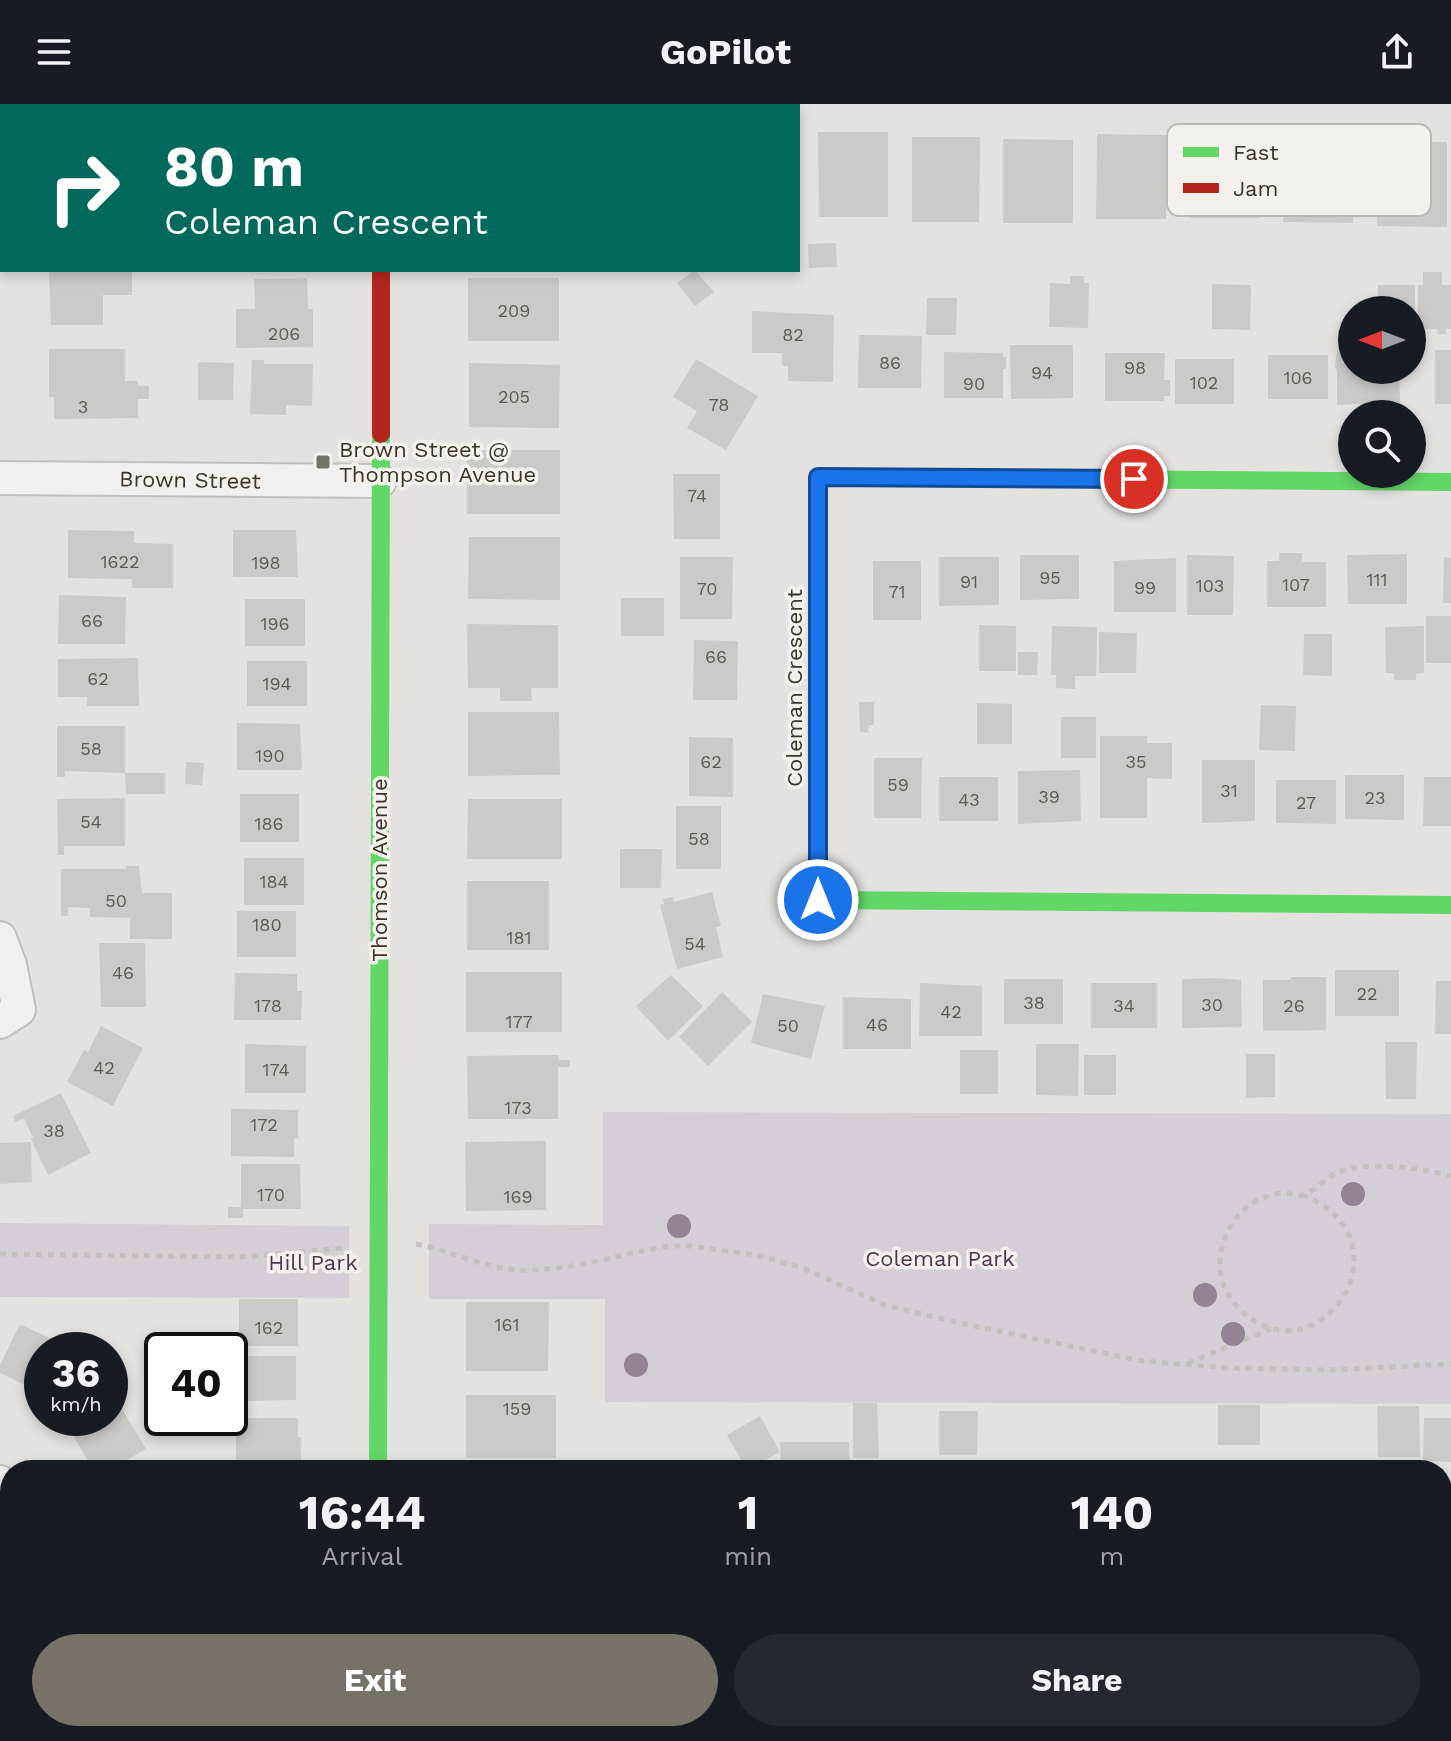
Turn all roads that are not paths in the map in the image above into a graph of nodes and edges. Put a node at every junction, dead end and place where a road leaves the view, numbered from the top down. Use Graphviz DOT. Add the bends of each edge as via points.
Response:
graph roads {
  1 [pos="381,272"];
  2 [pos="0,478"];
  3 [pos="380,481"];
  4 [pos="1451,482"];
  5 [pos="1451,905"];
  6 [pos="0,938"];
  7 [pos="0,1022"];
  8 [pos="378,1460"];
  1 -- 3 [label="street, Thomson Avenue"];
  2 -- 3 [label="street, Brown Street"];
  3 -- 8 [label="street, Thomson Avenue"];
  4 -- 5 [label="street, Coleman Crescent" via="818,477 818,900"];
  6 -- 7 [label="street" via="19,1010"];
}
